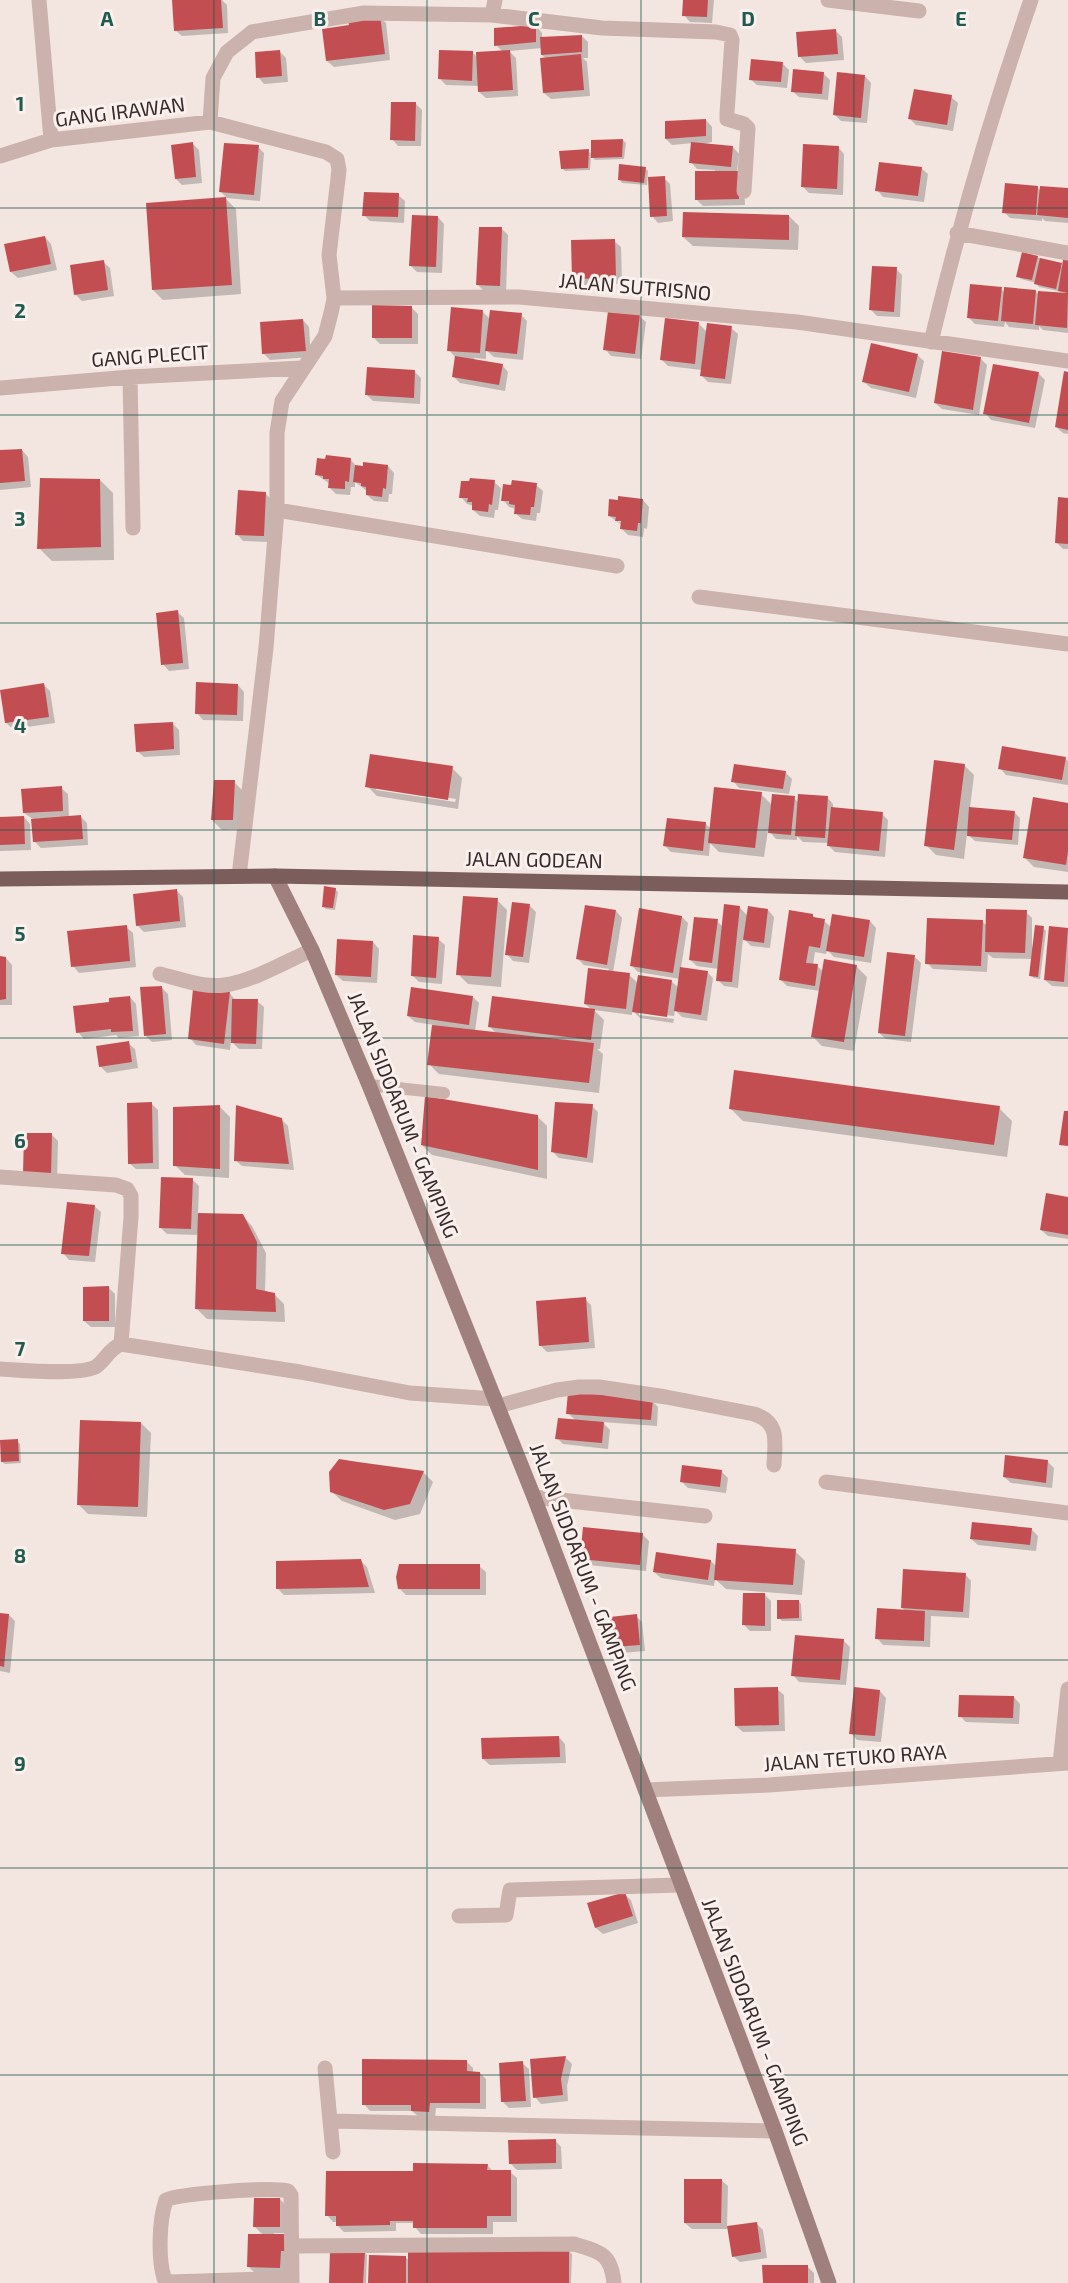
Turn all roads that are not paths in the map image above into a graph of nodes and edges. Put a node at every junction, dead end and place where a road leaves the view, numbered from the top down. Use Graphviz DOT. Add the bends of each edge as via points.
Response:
graph roads {
  1 [pos="39,0"];
  2 [pos="828,0"];
  3 [pos="1031,0"];
  4 [pos="494,8"];
  5 [pos="919,11"];
  6 [pos="210,123"];
  7 [pos="51,140"];
  8 [pos="0,156"];
  9 [pos="744,191"];
  10 [pos="957,233"];
  11 [pos="1068,253"];
  12 [pos="334,298"];
  13 [pos="931,342"];
  14 [pos="1068,362"];
  15 [pos="302,368"];
  16 [pos="130,377"];
  17 [pos="0,388"];
  18 [pos="277,510"];
  19 [pos="133,528"];
  20 [pos="617,566"];
  21 [pos="699,597"];
  22 [pos="1068,644"];
  23 [pos="239,876"];
  24 [pos="275,876"];
  25 [pos="0,879"];
  26 [pos="1068,892"];
  27 [pos="312,950"];
  28 [pos="160,974"];
  29 [pos="369,1085"];
  30 [pos="444,1093"];
  31 [pos="0,1177"];
  32 [pos="121,1344"];
  33 [pos="0,1369"];
  34 [pos="496,1402"];
  35 [pos="774,1465"];
  36 [pos="826,1482"];
  37 [pos="534,1497"];
  38 [pos="1068,1513"];
  39 [pos="705,1516"];
  40 [pos="1068,1689"];
  41 [pos="1064,1763"];
  42 [pos="645,1790"];
  43 [pos="680,1885"];
  44 [pos="459,1916"];
  45 [pos="325,2068"];
  46 [pos="331,2121"];
  47 [pos="775,2131"];
  48 [pos="333,2152"];
  49 [pos="293,2246"];
  50 [pos="292,2280"];
  51 [pos="614,2283"];
  52 [pos="829,2283"];
  1 -- 7 [label="street"];
  2 -- 5 [label="street"];
  3 -- 10 [label="street"];
  4 -- 6 [label="street" via="364,13 252,32 227,52 213,78"];
  4 -- 9 [label="street" via="602,28 730,35 727,119 748,128"];
  6 -- 7 [label="street, GANG IRAWAN"];
  6 -- 12 [label="street" via="326,152 337,159 329,255"];
  7 -- 8 [label="street, GANG IRAWAN"];
  10 -- 11 [label="street"];
  10 -- 13 [label="street"];
  12 -- 13 [label="street, JALAN SUTRISNO" via="519,297 797,322"];
  12 -- 15 [label="street" via="325,336"];
  13 -- 14 [label="street, JALAN SUTRISNO"];
  15 -- 16 [label="street, GANG PLECIT"];
  15 -- 18 [label="street" via="282,400 277,433"];
  16 -- 17 [label="street, GANG PLECIT"];
  16 -- 19 [label="street"];
  18 -- 20 [label="street"];
  18 -- 23 [label="street" via="266,648"];
  21 -- 22 [label="street"];
  23 -- 24 [label="main road, JALAN GODEAN"];
  23 -- 25 [label="main road, JALAN GODEAN"];
  24 -- 26 [label="main road, JALAN GODEAN"];
  24 -- 27 [label="main road, JALAN SIDOARUM - GAMPING"];
  27 -- 28 [label="street" via="225,985 199,984"];
  27 -- 29 [label="main road, JALAN SIDOARUM - GAMPING"];
  29 -- 30 [label="lane"];
  29 -- 34 [label="main road, JALAN SIDOARUM - GAMPING"];
  31 -- 32 [label="street" via="127,1189 131,1217"];
  32 -- 33 [label="street" via="111,1349 97,1366 78,1372"];
  32 -- 34 [label="street" via="410,1393"];
  34 -- 35 [label="street" via="557,1390 599,1387 754,1414 766,1417 773,1427"];
  34 -- 37 [label="main road, JALAN SIDOARUM - GAMPING"];
  36 -- 38 [label="street"];
  37 -- 39 [label="street"];
  37 -- 42 [label="main road, JALAN SIDOARUM - GAMPING"];
  40 -- 41 [label="street"];
  41 -- 42 [label="street, JALAN TETUKO RAYA"];
  42 -- 43 [label="main road, JALAN SIDOARUM - GAMPING"];
  43 -- 44 [label="street" via="510,1890 506,1915"];
  43 -- 47 [label="main road, JALAN SIDOARUM - GAMPING"];
  45 -- 46 [label="street"];
  46 -- 47 [label="street"];
  46 -- 48 [label="street"];
  47 -- 52 [label="main road, JALAN SIDOARUM - GAMPING"];
  49 -- 50 [label="street"];
  49 -- 50 [label="street" via="288,2191 175,2196 166,2200 162,2211 162,2271 171,2282"];
  49 -- 51 [label="street" via="574,2244 605,2255"];
}
